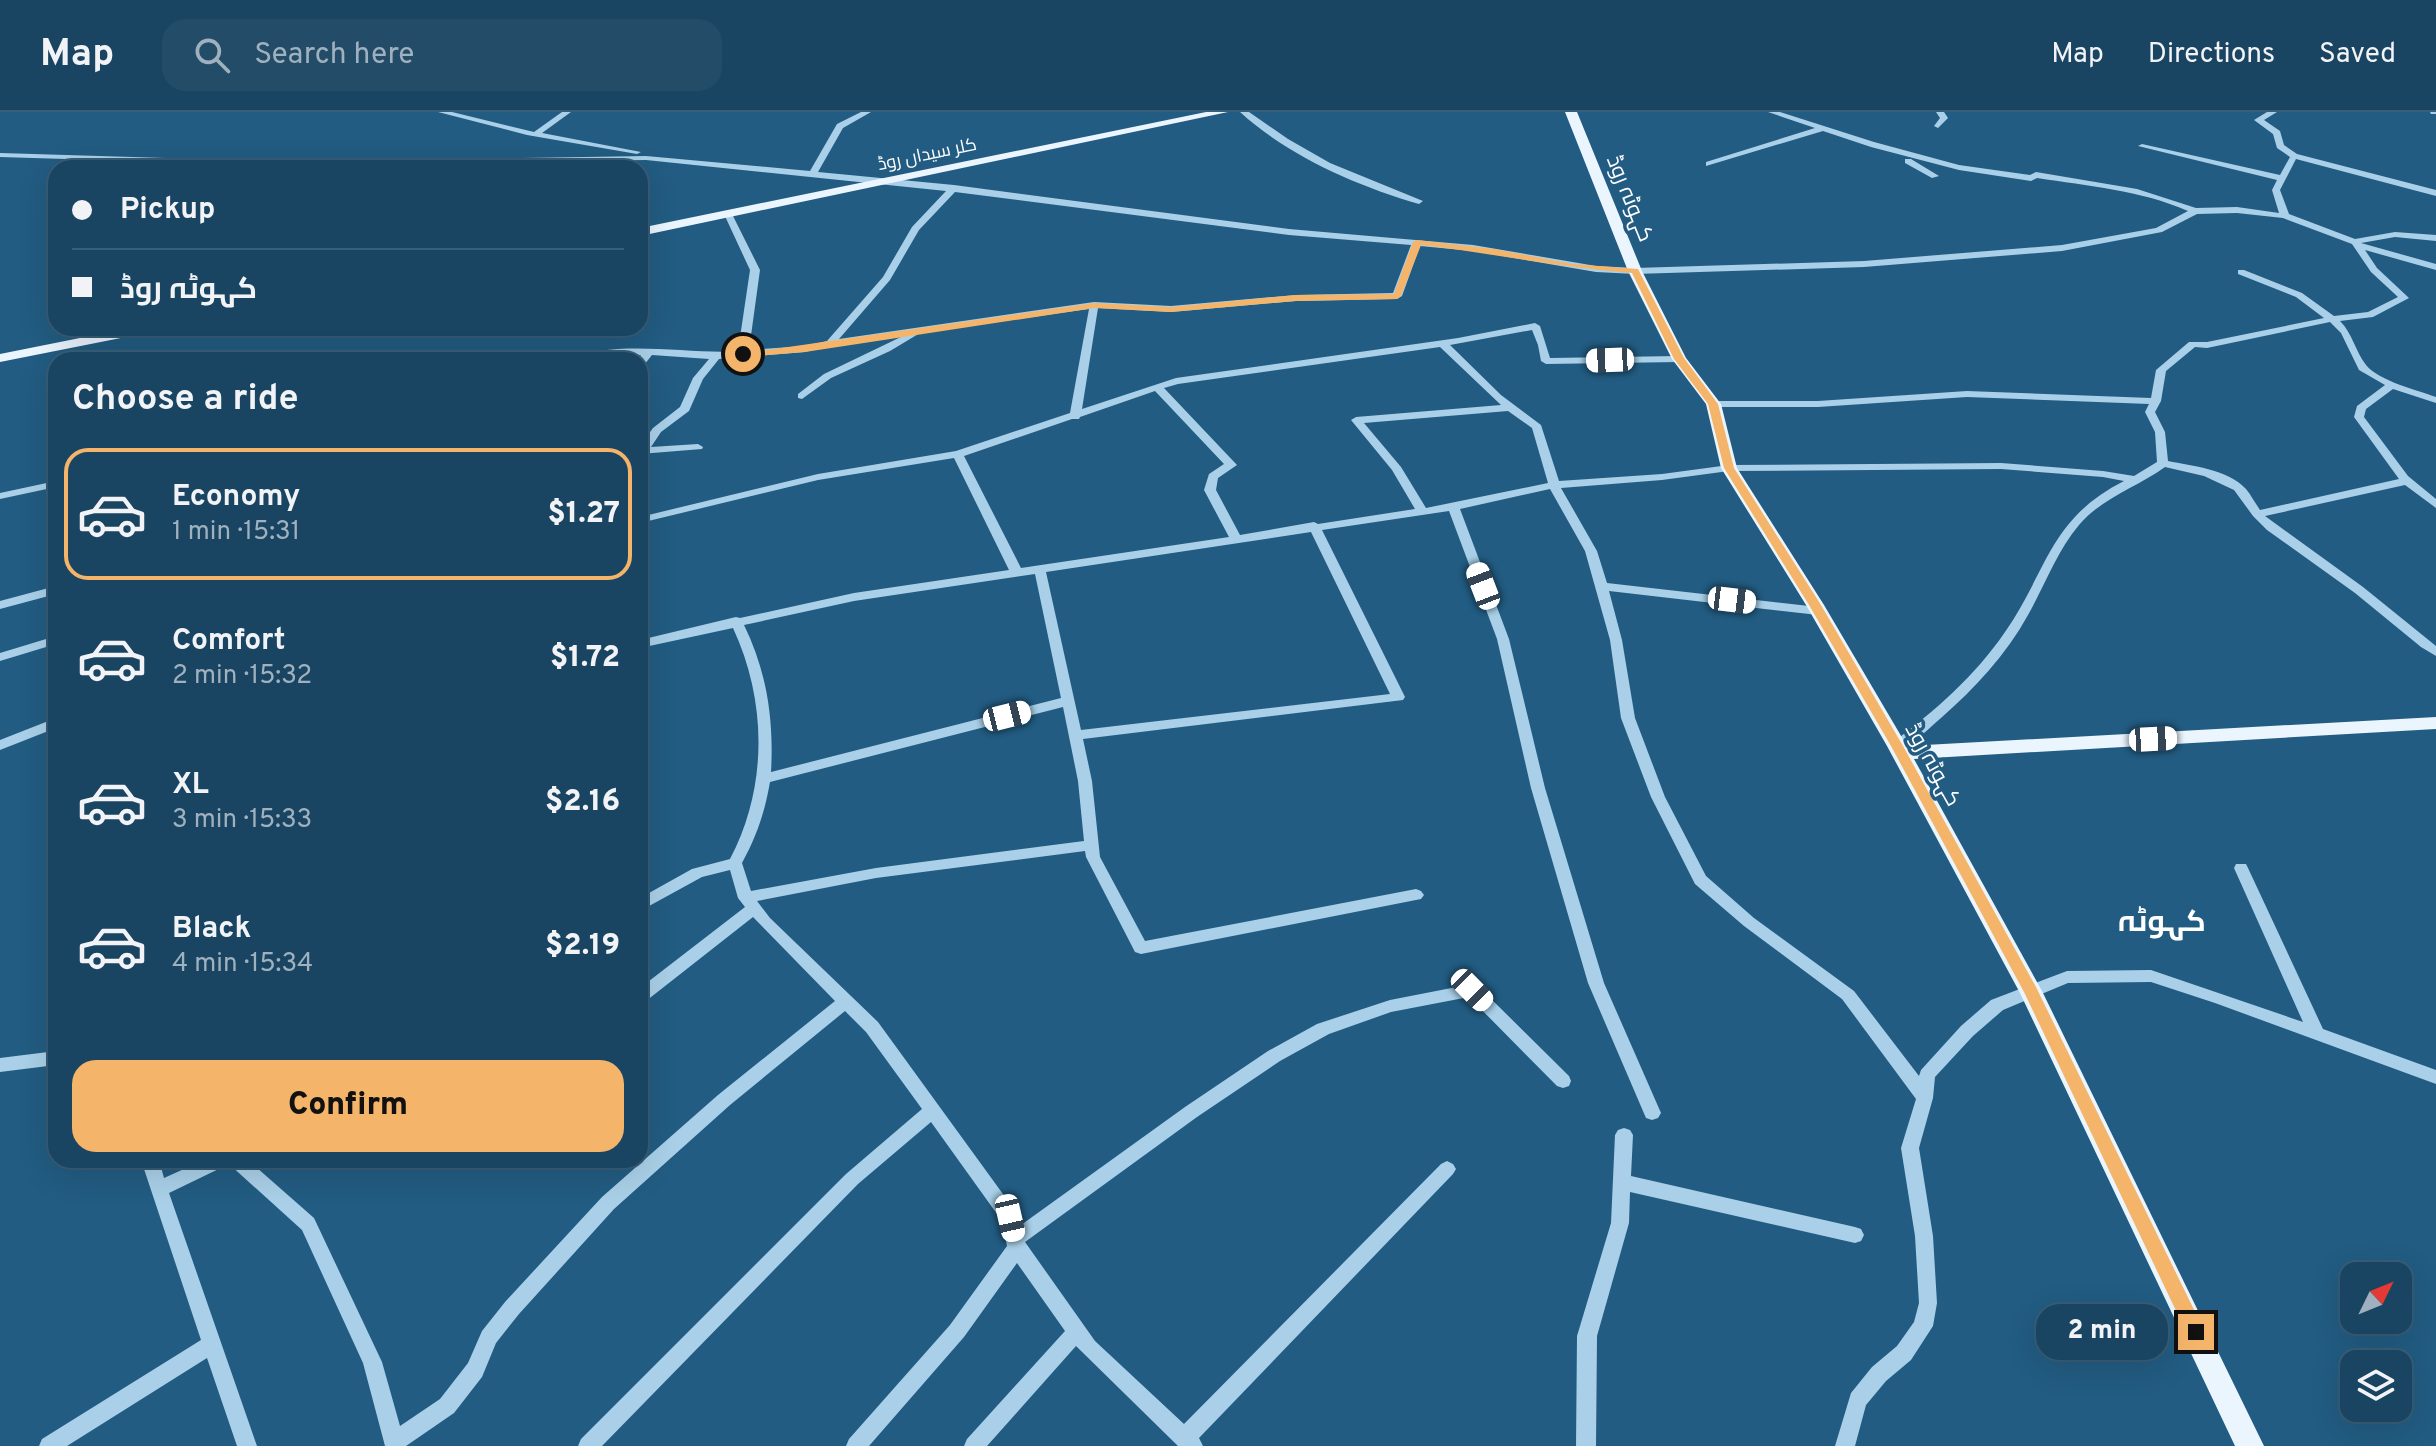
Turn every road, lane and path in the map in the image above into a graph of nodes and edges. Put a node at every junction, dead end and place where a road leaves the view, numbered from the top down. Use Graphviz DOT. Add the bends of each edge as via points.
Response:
graph roads {
  1 [pos="442,112"];
  2 [pos="567,112"];
  3 [pos="867,112"];
  4 [pos="1222,112"];
  5 [pos="1244,112"];
  6 [pos="1571,112"];
  7 [pos="1772,112"];
  8 [pos="1940,112"];
  9 [pos="2273,112"];
  10 [pos="1938,126"];
  11 [pos="1822,128"];
  12 [pos="536,134"];
  13 [pos="1867,143"];
  14 [pos="2142,146"];
  15 [pos="0,155"];
  16 [pos="2294,156"];
  17 [pos="164,160"];
  18 [pos="429,160"];
  19 [pos="685,162"];
  20 [pos="1709,164"];
  21 [pos="813,174"];
  22 [pos="1935,176"];
  23 [pos="2281,178"];
  24 [pos="889,181"];
  25 [pos="954,188"];
  26 [pos="2436,193"];
  27 [pos="1419,201"];
  28 [pos="2195,211"];
  29 [pos="728,214"];
  30 [pos="2285,216"];
  31 [pos="648,230"];
  32 [pos="2436,238"];
  33 [pos="1417,242"];
  34 [pos="2356,243"];
  35 [pos="2436,267"];
  36 [pos="1635,271"];
  37 [pos="2241,272"];
  38 [pos="1094,305"];
  39 [pos="2332,319"];
  40 [pos="919,330"];
  41 [pos="111,336"];
  42 [pos="830,343"];
  43 [pos="1443,344"];
  44 [pos="649,352"];
  45 [pos="743,354"];
  46 [pos="716,356"];
  47 [pos="0,358"];
  48 [pos="1679,359"];
  49 [pos="2392,385"];
  50 [pos="1157,387"];
  51 [pos="802,396"];
  52 [pos="2436,400"];
  53 [pos="2156,401"];
  54 [pos="1713,404"];
  55 [pos="1513,407"];
  56 [pos="1075,417"];
  57 [pos="648,443"];
  58 [pos="698,447"];
  59 [pos="648,451"];
  60 [pos="958,454"];
  61 [pos="2163,463"];
  62 [pos="1729,468"];
  63 [pos="2135,480"];
  64 [pos="2407,481"];
  65 [pos="1554,485"];
  66 [pos="48,486"];
  67 [pos="0,496"];
  68 [pos="2436,505"];
  69 [pos="1453,507"];
  70 [pos="1422,511"];
  71 [pos="2257,514"];
  72 [pos="648,518"];
  73 [pos="1314,526"];
  74 [pos="1236,539"];
  75 [pos="1040,570"];
  76 [pos="1017,573"];
  77 [pos="1602,586"];
  78 [pos="48,592"];
  79 [pos="0,605"];
  80 [pos="1818,611"];
  81 [pos="736,621"];
  82 [pos="48,642"];
  83 [pos="648,642"];
  84 [pos="2436,652"];
  85 [pos="0,657"];
  86 [pos="1068,701"];
  87 [pos="2436,723"];
  88 [pos="48,726"];
  89 [pos="1076,735"];
  90 [pos="0,745"];
  91 [pos="1899,749"];
  92 [pos="762,779"];
  93 [pos="1092,845"];
  94 [pos="735,863"];
  95 [pos="2241,868"];
  96 [pos="1416,895"];
  97 [pos="648,901"];
  98 [pos="750,903"];
  99 [pos="648,990"];
  100 [pos="2031,991"];
  101 [pos="845,1002"];
  102 [pos="2317,1034"];
  103 [pos="48,1059"];
  104 [pos="0,1065"];
  105 [pos="2436,1077"];
  106 [pos="1563,1081"];
  107 [pos="1925,1098"];
  108 [pos="932,1111"];
  109 [pos="1652,1113"];
  110 [pos="1624,1135"];
  111 [pos="648,1167"];
  112 [pos="152,1168"];
  113 [pos="205,1168"];
  114 [pos="245,1168"];
  115 [pos="647,1168"];
  116 [pos="1447,1169"];
  117 [pos="1622,1182"];
  118 [pos="159,1189"];
  119 [pos="1855,1235"];
  120 [pos="1016,1243"];
  121 [pos="1077,1331"];
  122 [pos="212,1344"];
  123 [pos="1189,1442"];
  124 [pos="394,1444"];
  125 [pos="49,1446"];
  126 [pos="247,1446"];
  127 [pos="588,1446"];
  128 [pos="856,1446"];
  129 [pos="974,1446"];
  130 [pos="1586,1446"];
  131 [pos="1845,1446"];
  132 [pos="2250,1446"];
  1 -- 12 [label="street"];
  2 -- 12 [label="street"];
  3 -- 21 [label="street" via="840,126"];
  4 -- 24 [label="main road, کلر سیداں روڈ"];
  5 -- 27 [label="street" via="1280,141 1372,186"];
  6 -- 36 [label="main road, کہوٹہ روڈ"];
  7 -- 11 [label="street"];
  8 -- 10 [label="street" via="1944,118"];
  9 -- 16 [label="street" via="2258,120 2277,133 2280,146"];
  11 -- 13 [label="street"];
  11 -- 20 [label="street"];
  12 -- 19 [label="street"];
  13 -- 22 [label="street"];
  13 -- 28 [label="street" via="1959,167 2144,195"];
  14 -- 23 [label="street"];
  15 -- 17 [label="street"];
  16 -- 23 [label="street"];
  16 -- 26 [label="street"];
  18 -- 19 [label="street"];
  19 -- 21 [label="street"];
  21 -- 24 [label="street"];
  23 -- 30 [label="street" via="2276,190"];
  24 -- 25 [label="street"];
  24 -- 29 [label="main road, کلر سیداں روڈ"];
  25 -- 33 [label="street" via="1289,232"];
  25 -- 42 [label="street" via="915,229 887,278"];
  28 -- 30 [label="street"];
  28 -- 36 [label="street" via="2159,230 2062,248 1864,264"];
  29 -- 31 [label="main road, کلر سیداں روڈ"];
  29 -- 45 [label="street" via="755,270"];
  30 -- 34 [label="street"];
  32 -- 34 [label="street" via="2370,236"];
  33 -- 36 [label="street"];
  33 -- 38 [label="street" via="1397,296 1171,309"];
  34 -- 35 [label="street"];
  34 -- 39 [label="street" via="2374,270 2404,298 2370,315"];
  36 -- 48 [label="main road, کہوٹہ روڈ"];
  37 -- 39 [label="street" via="2299,295"];
  38 -- 40 [label="street"];
  38 -- 56 [label="street"];
  39 -- 49 [label="street" via="2345,332 2363,368"];
  39 -- 53 [label="street" via="2193,344 2161,370"];
  40 -- 42 [label="street"];
  40 -- 51 [label="street" via="900,344 825,377"];
  41 -- 47 [label="main road"];
  42 -- 45 [label="street"];
  43 -- 48 [label="street" via="1535,326 1546,361"];
  43 -- 50 [label="street"];
  43 -- 55 [label="street"];
  44 -- 46 [label="street"];
  45 -- 46 [label="street"];
  46 -- 57 [label="street" via="698,378 685,409"];
  48 -- 54 [label="main road, کہوٹہ روڈ"];
  49 -- 52 [label="street"];
  49 -- 64 [label="street" via="2361,408 2359,417"];
  50 -- 56 [label="street"];
  50 -- 74 [label="street" via="1231,465 1209,481"];
  53 -- 54 [label="street" via="1967,394 1831,404"];
  53 -- 61 [label="street" via="2150,412 2160,432"];
  54 -- 62 [label="main road, کہوٹہ روڈ"];
  55 -- 65 [label="street" via="1537,427"];
  55 -- 70 [label="street" via="1356,420 1397,469"];
  56 -- 60 [label="street"];
  58 -- 59 [label="street"];
  60 -- 72 [label="street" via="818,477"];
  60 -- 76 [label="street"];
  61 -- 63 [label="street"];
  61 -- 71 [label="street" via="2233,484"];
  62 -- 63 [label="street" via="2001,466"];
  62 -- 65 [label="street"];
  62 -- 80 [label="main road, کہوٹہ روڈ"];
  63 -- 91 [label="street" via="2086,509 2061,540 2012,631 1987,664"];
  64 -- 68 [label="street"];
  64 -- 71 [label="street"];
  65 -- 69 [label="street"];
  65 -- 77 [label="street" via="1591,551"];
  66 -- 67 [label="street"];
  69 -- 70 [label="street"];
  69 -- 109 [label="street" via="1503,639 1538,788 1596,983"];
  70 -- 73 [label="street"];
  71 -- 84 [label="street"];
  73 -- 74 [label="street"];
  73 -- 89 [label="street" via="1398,697"];
  74 -- 75 [label="street"];
  75 -- 76 [label="street"];
  75 -- 86 [label="street"];
  76 -- 81 [label="street"];
  77 -- 80 [label="street"];
  77 -- 107 [label="street" via="1628,718 1658,797 1700,880 1848,995"];
  78 -- 79 [label="street"];
  80 -- 91 [label="main road, کہوٹہ روڈ"];
  81 -- 83 [label="street"];
  81 -- 92 [label="street" via="748,643 766,708"];
  82 -- 85 [label="street"];
  86 -- 89 [label="street"];
  86 -- 92 [label="street"];
  87 -- 91 [label="main road"];
  88 -- 90 [label="street"];
  89 -- 93 [label="street"];
  91 -- 100 [label="main road, کہوٹہ روڈ"];
  92 -- 94 [label="street" via="760,806"];
  93 -- 96 [label="street" via="1093,857 1141,948"];
  93 -- 98 [label="street" via="876,873"];
  94 -- 97 [label="street" via="697,873"];
  94 -- 98 [label="street"];
  95 -- 102 [label="street"];
  98 -- 99 [label="street"];
  98 -- 101 [label="street"];
  100 -- 102 [label="street" via="2067,977 2151,976"];
  100 -- 107 [label="street" via="1997,1005 1967,1031 1927,1075"];
  100 -- 132 [label="main road, کہوٹہ روڈ"];
  101 -- 108 [label="street" via="872,1027"];
  101 -- 111 [label="street"];
  102 -- 105 [label="street"];
  103 -- 104 [label="street"];
  106 -- 120 [label="street" via="1472,990 1390,1006 1323,1029 1274,1056"];
  107 -- 131 [label="street" via="1910,1148 1924,1236 1928,1303 1923,1326 1858,1400"];
  108 -- 120 [label="street" via="1010,1218"];
  108 -- 127 [label="street" via="852,1179"];
  110 -- 117 [label="street"];
  112 -- 118 [label="street"];
  113 -- 118 [label="street"];
  114 -- 124 [label="street" via="308,1224 372,1362"];
  115 -- 124 [label="street" via="512,1308 447,1406"];
  116 -- 123 [label="street"];
  117 -- 119 [label="street"];
  117 -- 130 [label="street" via="1620,1223 1587,1336"];
  118 -- 122 [label="street"];
  120 -- 121 [label="street"];
  120 -- 128 [label="street" via="957,1331"];
  121 -- 123 [label="street"];
  121 -- 129 [label="street"];
  122 -- 125 [label="street"];
  122 -- 126 [label="street"];
}
